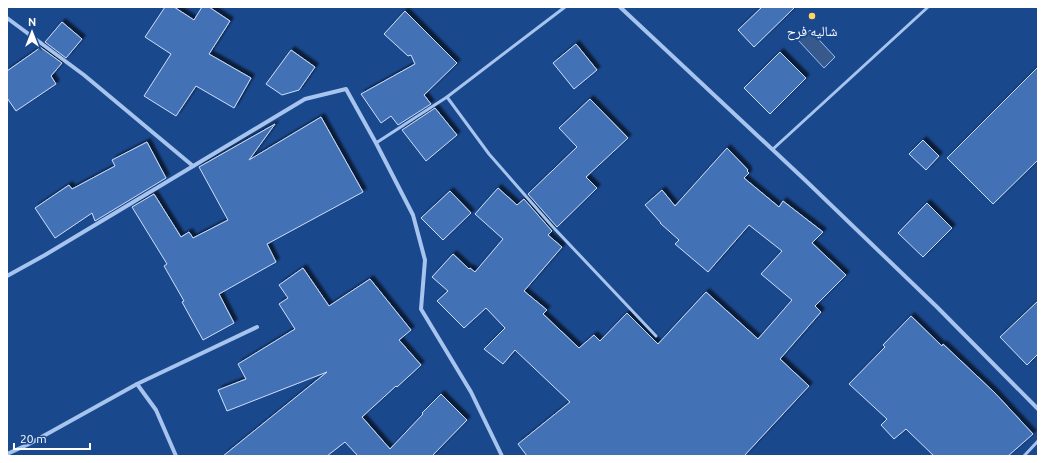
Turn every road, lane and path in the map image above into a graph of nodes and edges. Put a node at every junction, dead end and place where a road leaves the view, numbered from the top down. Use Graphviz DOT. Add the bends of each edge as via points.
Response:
graph roads {
  1 [pos="565,7"];
  2 [pos="620,7"];
  3 [pos="928,7"];
  4 [pos="7,18"];
  5 [pos="447,97"];
  6 [pos="376,142"];
  7 [pos="772,149"];
  8 [pos="192,166"];
  9 [pos="7,276"];
  10 [pos="257,327"];
  11 [pos="656,336"];
  12 [pos="137,384"];
  13 [pos="1038,409"];
  14 [pos="1038,441"];
  15 [pos="7,454"];
  16 [pos="176,456"];
  17 [pos="502,456"];
  18 [pos="1024,456"];
  1 -- 5 [label="lane"];
  2 -- 7 [label="street"];
  3 -- 7 [label="lane"];
  4 -- 8 [label="street" via="84,75"];
  5 -- 6 [label="lane"];
  5 -- 11 [label="lane" via="489,154 552,226"];
  6 -- 8 [label="street" via="346,89 305,98"];
  6 -- 17 [label="street" via="413,215 425,260 421,309 471,392"];
  7 -- 13 [label="street" via="937,307"];
  8 -- 9 [label="street"];
  10 -- 12 [label="street"];
  12 -- 15 [label="street"];
  12 -- 16 [label="street" via="156,410"];
  14 -- 18 [label="lane"];
}
